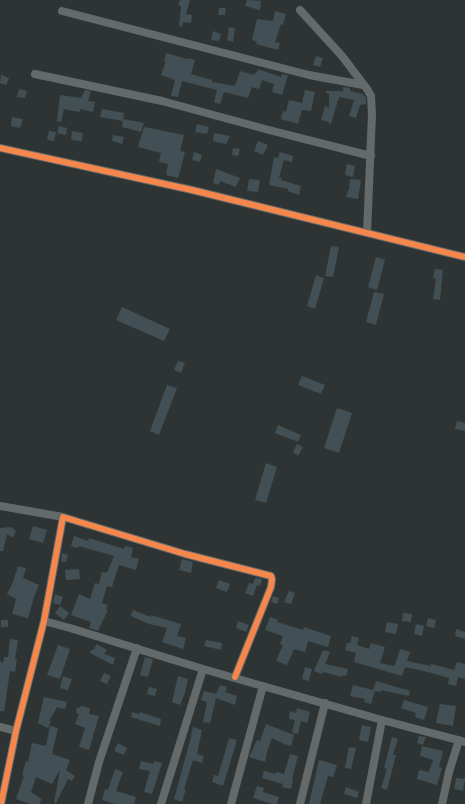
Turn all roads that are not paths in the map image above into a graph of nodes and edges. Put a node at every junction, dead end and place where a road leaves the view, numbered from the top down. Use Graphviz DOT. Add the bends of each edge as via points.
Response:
graph roads {
  1 [pos="300,10"];
  2 [pos="62,12"];
  3 [pos="35,74"];
  4 [pos="364,85"];
  5 [pos="0,148"];
  6 [pos="371,156"];
  7 [pos="367,233"];
  8 [pos="465,257"];
  9 [pos="0,506"];
  10 [pos="63,517"];
  11 [pos="44,621"];
  12 [pos="137,648"];
  13 [pos="203,669"];
  14 [pos="235,677"];
  15 [pos="263,686"];
  16 [pos="325,703"];
  17 [pos="382,720"];
  18 [pos="0,727"];
  19 [pos="16,731"];
  20 [pos="462,741"];
  21 [pos="2,804"];
  22 [pos="88,804"];
  23 [pos="162,804"];
  24 [pos="231,804"];
  25 [pos="300,804"];
  26 [pos="366,804"];
  27 [pos="442,804"];
  1 -- 4 [label="street"];
  2 -- 4 [label="street" via="309,75"];
  3 -- 6 [label="street" via="162,101"];
  4 -- 6 [label="street" via="371,100"];
  5 -- 7 [label="street" via="192,190"];
  6 -- 7 [label="street"];
  7 -- 8 [label="street"];
  9 -- 10 [label="street"];
  10 -- 11 [label="street"];
  10 -- 14 [label="street" via="185,554 271,576 271,586"];
  11 -- 12 [label="street"];
  11 -- 19 [label="street"];
  12 -- 13 [label="street"];
  12 -- 22 [label="street" via="99,762"];
  13 -- 14 [label="street"];
  13 -- 23 [label="street"];
  14 -- 15 [label="street"];
  15 -- 16 [label="street"];
  15 -- 24 [label="street"];
  16 -- 17 [label="street"];
  16 -- 25 [label="street"];
  17 -- 20 [label="street"];
  17 -- 26 [label="street"];
  18 -- 19 [label="street"];
  19 -- 21 [label="street"];
  20 -- 27 [label="street" via="449,772"];
}
